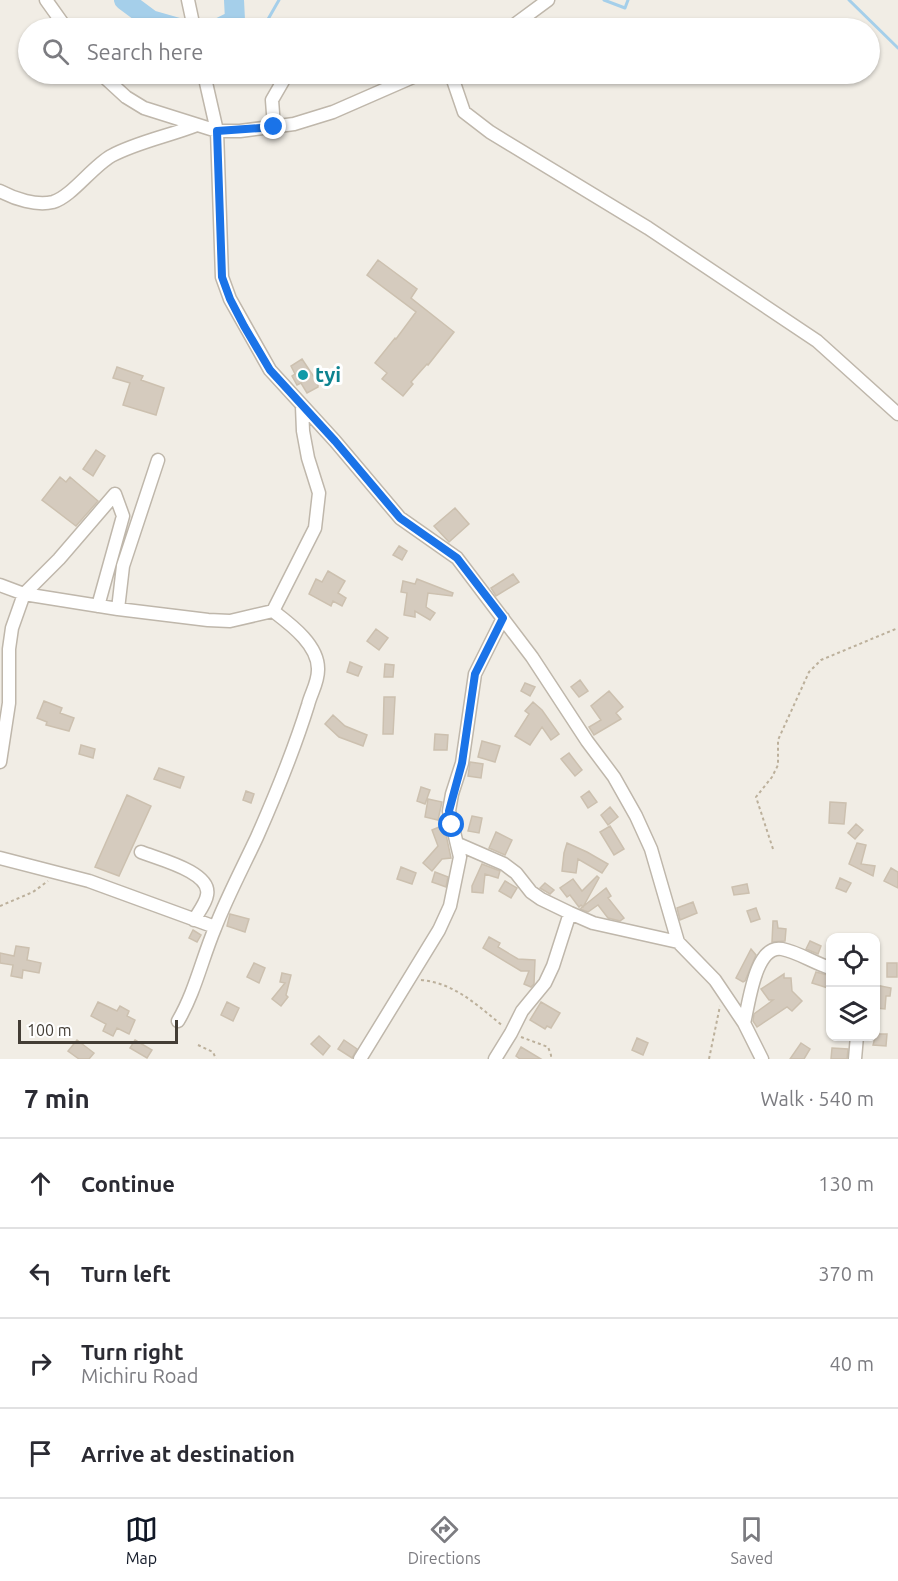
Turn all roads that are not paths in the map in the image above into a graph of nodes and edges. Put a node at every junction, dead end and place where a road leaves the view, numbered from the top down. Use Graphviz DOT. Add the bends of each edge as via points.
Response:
graph roads {
  1 [pos="46,0"];
  2 [pos="188,0"];
  3 [pos="548,0"];
  4 [pos="59,18"];
  5 [pos="192,18"];
  6 [pos="524,18"];
  7 [pos="112,84"];
  8 [pos="206,84"];
  9 [pos="282,84"];
  10 [pos="397,84"];
  11 [pos="454,84"];
  12 [pos="197,125"];
  13 [pos="274,127"];
  14 [pos="217,131"];
  15 [pos="0,191"];
  16 [pos="302,406"];
  17 [pos="898,414"];
  18 [pos="158,460"];
  19 [pos="0,585"];
  20 [pos="24,594"];
  21 [pos="98,606"];
  22 [pos="118,609"];
  23 [pos="273,611"];
  24 [pos="503,618"];
  25 [pos="0,762"];
  26 [pos="458,844"];
  27 [pos="141,852"];
  28 [pos="0,858"];
  29 [pos="570,913"];
  30 [pos="195,920"];
  31 [pos="215,927"];
  32 [pos="678,942"];
  33 [pos="826,966"];
  34 [pos="178,1021"];
  35 [pos="744,1023"];
  36 [pos="857,1041"];
  37 [pos="360,1059"];
  38 [pos="495,1059"];
  39 [pos="762,1059"];
  40 [pos="855,1059"];
  1 -- 4 [label="street"];
  2 -- 5 [label="street"];
  3 -- 6 [label="street"];
  7 -- 12 [label="street" via="144,108"];
  8 -- 14 [label="street"];
  9 -- 13 [label="street" via="273,100"];
  10 -- 13 [label="street" via="333,112"];
  11 -- 17 [label="street" via="464,112 483,127 648,228 817,341"];
  12 -- 14 [label="street"];
  12 -- 15 [label="street" via="109,157 54,201 18,199"];
  13 -- 14 [label="street"];
  14 -- 16 [label="street" via="222,277 270,370"];
  16 -- 23 [label="street" via="308,458 319,493 318,516"];
  16 -- 24 [label="street" via="400,518 457,558"];
  18 -- 22 [label="street" via="123,566"];
  19 -- 20 [label="street"];
  20 -- 21 [label="street"];
  20 -- 21 [label="street" via="115,494 123,516"];
  20 -- 25 [label="street" via="12,628 9,703"];
  21 -- 22 [label="street"];
  22 -- 23 [label="street" via="230,621"];
  23 -- 31 [label="street" via="295,628 315,656 316,683 279,786"];
  24 -- 26 [label="street" via="475,674 462,763 449,811"];
  24 -- 32 [label="street" via="614,777 636,816 651,849"];
  26 -- 29 [label="street" via="504,864 531,892"];
  26 -- 37 [label="street" via="459,867 450,906"];
  27 -- 30 [label="street" via="197,873 206,884 207,895"];
  28 -- 30 [label="street" via="89,881"];
  29 -- 32 [label="street" via="593,923"];
  29 -- 38 [label="street" via="545,983 522,1011"];
  30 -- 31 [label="street"];
  31 -- 34 [label="street"];
  32 -- 35 [label="street" via="715,980"];
  33 -- 35 [label="street" via="789,951 770,950 763,955 758,968"];
  35 -- 39 [label="street"];
  36 -- 40 [label="street"];
}
